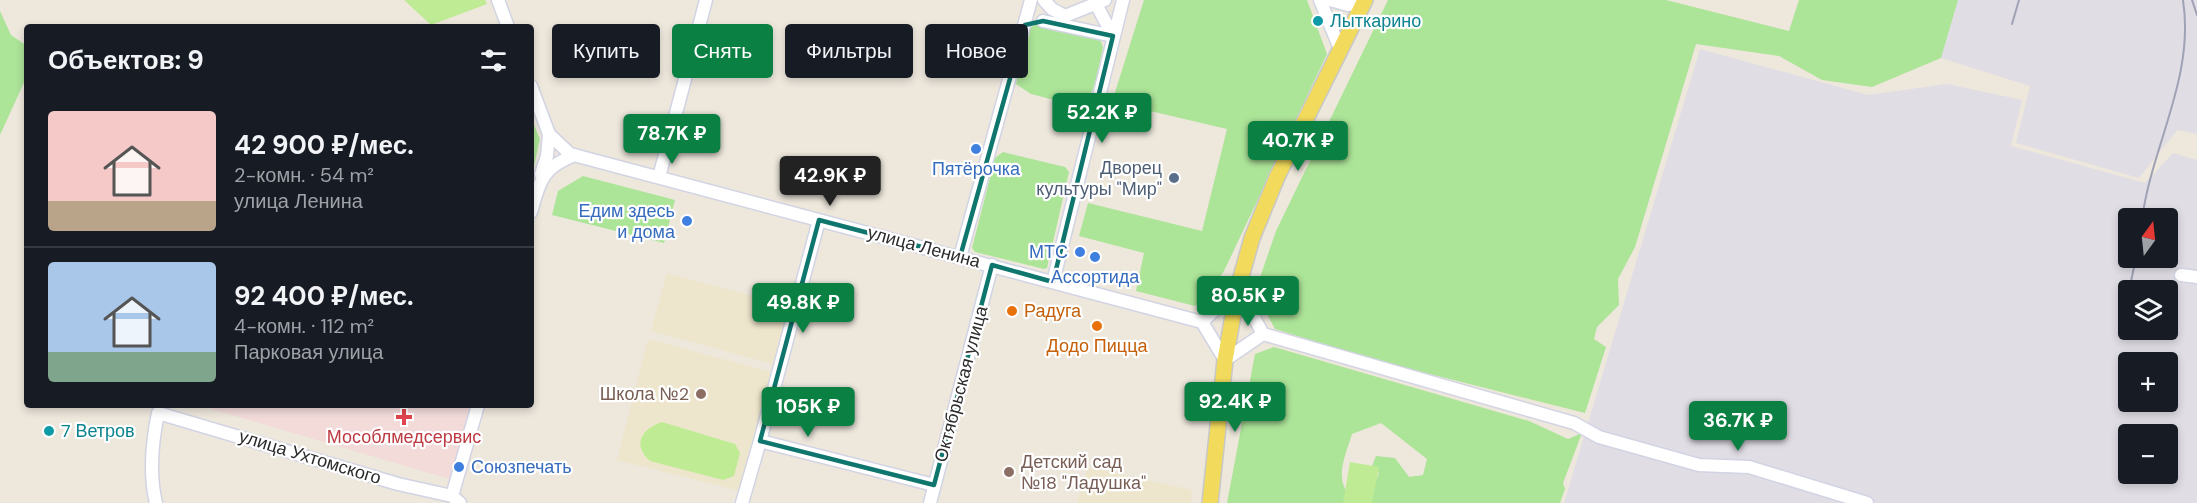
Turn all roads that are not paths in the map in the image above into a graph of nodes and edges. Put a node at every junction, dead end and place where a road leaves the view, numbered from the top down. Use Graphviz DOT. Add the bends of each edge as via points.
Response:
graph roads {
  1 [pos="498,0"];
  2 [pos="706,0"];
  3 [pos="1031,0"];
  4 [pos="1044,0"];
  5 [pos="1123,0"];
  6 [pos="1320,0"];
  7 [pos="1330,0"];
  8 [pos="1100,2"];
  9 [pos="1364,2"];
  10 [pos="1069,15"];
  11 [pos="1043,21"];
  12 [pos="507,24"];
  13 [pos="1025,24"];
  14 [pos="1028,24"];
  15 [pos="1113,36"];
  16 [pos="1340,49"];
  17 [pos="1010,78"];
  18 [pos="534,94"];
  19 [pos="549,134"];
  20 [pos="575,155"];
  21 [pos="659,177"];
  22 [pos="535,189"];
  23 [pos="819,220"];
  24 [pos="960,257"];
  25 [pos="992,265"];
  26 [pos="2181,275"];
  27 [pos="2197,277"];
  28 [pos="1053,282"];
  29 [pos="1238,288"];
  30 [pos="1202,322"];
  31 [pos="1263,334"];
  32 [pos="1225,360"];
  33 [pos="477,408"];
  34 [pos="760,441"];
  35 [pos="934,485"];
  36 [pos="456,500"];
  37 [pos="156,503"];
  38 [pos="742,503"];
  39 [pos="930,503"];
  40 [pos="1210,503"];
  41 [pos="1867,503"];
  1 -- 12 [label="street"];
  2 -- 21 [label="street"];
  3 -- 13 [label="street"];
  4 -- 10 [label="street" via="1052,9"];
  5 -- 15 [label="street"];
  6 -- 16 [label="street"];
  7 -- 9 [label="street" via="1348,5"];
  8 -- 10 [label="street"];
  8 -- 15 [label="street"];
  9 -- 16 [label="main road"];
  10 -- 11 [label="street"];
  11 -- 14 [label="street"];
  11 -- 15 [label="street"];
  15 -- 28 [label="street"];
  16 -- 29 [label="main road" via="1255,229"];
  17 -- 24 [label="street"];
  18 -- 19 [label="street"];
  19 -- 20 [label="street"];
  19 -- 22 [label="street" via="547,156"];
  20 -- 21 [label="street, улица Ленина"];
  20 -- 22 [label="street" via="552,165"];
  21 -- 23 [label="street, улица Ленина"];
  23 -- 24 [label="street, улица Ленина"];
  23 -- 34 [label="street"];
  24 -- 25 [label="street, улица Ленина"];
  25 -- 28 [label="street, улица Ленина"];
  25 -- 35 [label="street, Октябрьская улица"];
  26 -- 27 [label="street"];
  28 -- 30 [label="street, улица Ленина"];
  29 -- 30 [label="street"];
  29 -- 31 [label="street"];
  29 -- 32 [label="main road"];
  30 -- 32 [label="street"];
  31 -- 32 [label="street"];
  31 -- 41 [label="street" via="1574,423 1599,437 1699,465 1749,467"];
  32 -- 40 [label="main road"];
  33 -- 36 [label="street"];
  34 -- 35 [label="street"];
  34 -- 38 [label="street"];
  35 -- 39 [label="street, Октябрьская улица"];
  36 -- 37 [label="street, улица Ухтомского" via="158,413 153,438"];
}
